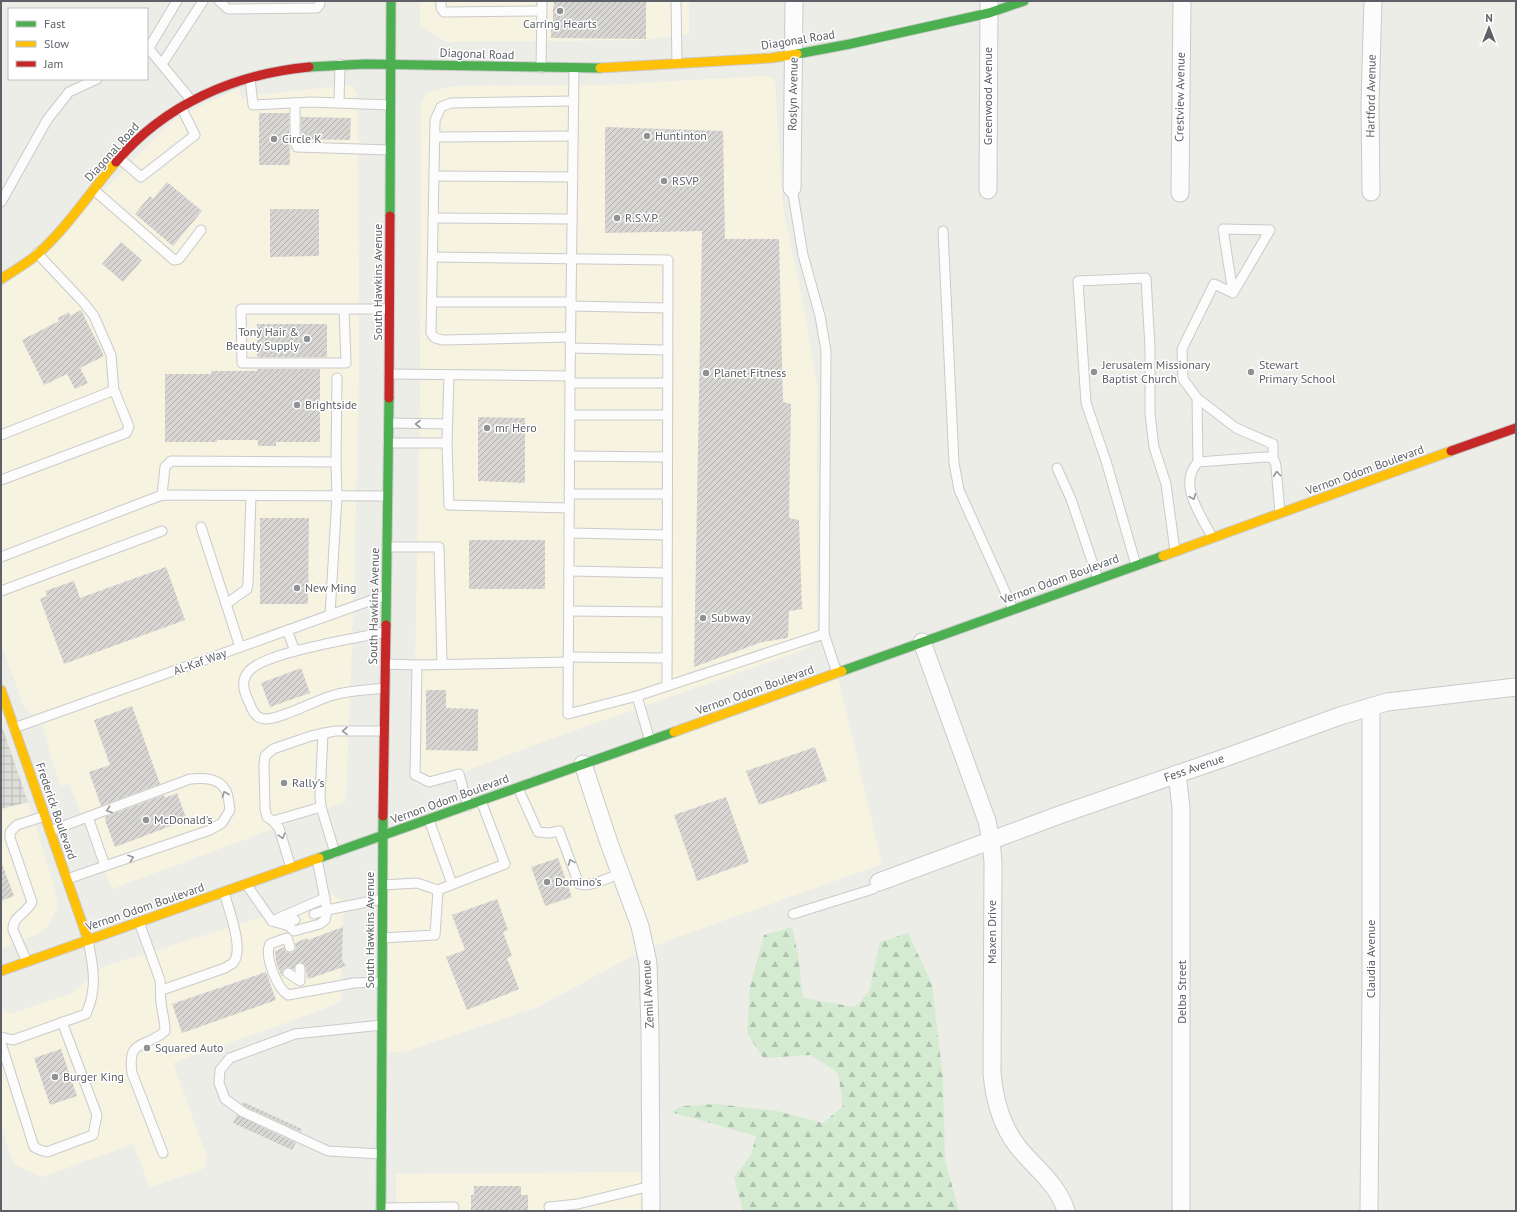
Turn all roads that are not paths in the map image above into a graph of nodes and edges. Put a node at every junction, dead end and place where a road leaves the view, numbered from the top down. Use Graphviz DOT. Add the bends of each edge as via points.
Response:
graph roads {
  1 [pos="177,1"];
  2 [pos="203,1"];
  3 [pos="219,1"];
  4 [pos="320,1"];
  5 [pos="390,1"];
  6 [pos="441,1"];
  7 [pos="542,1"];
  8 [pos="676,1"];
  9 [pos="794,1"];
  10 [pos="1024,1"];
  11 [pos="1182,1"];
  12 [pos="1373,1"];
  13 [pos="989,7"];
  14 [pos="542,11"];
  15 [pos="148,50"];
  16 [pos="793,55"];
  17 [pos="162,64"];
  18 [pos="340,64"];
  19 [pos="390,64"];
  20 [pos="677,64"];
  21 [pos="541,68"];
  22 [pos="574,68"];
  23 [pos="250,77"];
  24 [pos="95,80"];
  25 [pos="191,100"];
  26 [pos="574,101"];
  27 [pos="295,103"];
  28 [pos="339,103"];
  29 [pos="390,106"];
  30 [pos="180,107"];
  31 [pos="573,136"];
  32 [pos="435,137"];
  33 [pos="390,150"];
  34 [pos="119,158"];
  35 [pos="434,176"];
  36 [pos="573,177"];
  37 [pos="792,188"];
  38 [pos="94,190"];
  39 [pos="988,190"];
  40 [pos="1371,192"];
  41 [pos="1180,193"];
  42 [pos="1,202"];
  43 [pos="433,218"];
  44 [pos="572,219"];
  45 [pos="200,230"];
  46 [pos="943,230"];
  47 [pos="37,253"];
  48 [pos="433,258"];
  49 [pos="571,260"];
  50 [pos="1,279"];
  51 [pos="1233,293"];
  52 [pos="432,302"];
  53 [pos="571,304"];
  54 [pos="668,308"];
  55 [pos="344,309"];
  56 [pos="390,309"];
  57 [pos="570,337"];
  58 [pos="570,348"];
  59 [pos="668,350"];
  60 [pos="389,374"];
  61 [pos="449,375"];
  62 [pos="337,378"];
  63 [pos="570,379"];
  64 [pos="667,383"];
  65 [pos="114,392"];
  66 [pos="1198,398"];
  67 [pos="570,415"];
  68 [pos="667,415"];
  69 [pos="388,423"];
  70 [pos="447,424"];
  71 [pos="1516,428"];
  72 [pos="1,435"];
  73 [pos="388,443"];
  74 [pos="446,443"];
  75 [pos="569,456"];
  76 [pos="667,457"];
  77 [pos="1273,458"];
  78 [pos="336,462"];
  79 [pos="1198,462"];
  80 [pos="1057,468"];
  81 [pos="1,480"];
  82 [pos="569,494"];
  83 [pos="667,494"];
  84 [pos="162,495"];
  85 [pos="251,496"];
  86 [pos="337,496"];
  87 [pos="387,496"];
  88 [pos="569,508"];
  89 [pos="1280,513"];
  90 [pos="202,527"];
  91 [pos="162,531"];
  92 [pos="569,533"];
  93 [pos="667,535"];
  94 [pos="1212,537"];
  95 [pos="387,547"];
  96 [pos="1175,551"];
  97 [pos="1,557"];
  98 [pos="1136,565"];
  99 [pos="569,571"];
  100 [pos="667,573"];
  101 [pos="1098,579"];
  102 [pos="1,591"];
  103 [pos="386,595"];
  104 [pos="226,604"];
  105 [pos="1013,609"];
  106 [pos="569,611"];
  107 [pos="667,612"];
  108 [pos="330,615"];
  109 [pos="287,630"];
  110 [pos="386,632"];
  111 [pos="824,634"];
  112 [pos="922,642"];
  113 [pos="240,648"];
  114 [pos="295,651"];
  115 [pos="667,658"];
  116 [pos="568,659"];
  117 [pos="385,664"];
  118 [pos="442,664"];
  119 [pos="417,665"];
  120 [pos="836,673"];
  121 [pos="667,686"];
  122 [pos="1516,687"];
  123 [pos="385,688"];
  124 [pos="1,690"];
  125 [pos="637,696"];
  126 [pos="1370,707"];
  127 [pos="14,728"];
  128 [pos="384,731"];
  129 [pos="323,733"];
  130 [pos="650,741"];
  131 [pos="583,764"];
  132 [pos="1177,774"];
  133 [pos="518,788"];
  134 [pos="482,801"];
  135 [pos="468,806"];
  136 [pos="321,807"];
  137 [pos="45,816"];
  138 [pos="88,817"];
  139 [pos="429,820"];
  140 [pos="274,821"];
  141 [pos="50,832"];
  142 [pos="383,836"];
  143 [pos="991,840"];
  144 [pos="335,853"];
  145 [pos="317,859"];
  146 [pos="105,866"];
  147 [pos="291,868"];
  148 [pos="621,873"];
  149 [pos="67,879"];
  150 [pos="879,882"];
  151 [pos="246,884"];
  152 [pos="452,884"];
  153 [pos="382,885"];
  154 [pos="438,890"];
  155 [pos="224,892"];
  156 [pos="325,898"];
  157 [pos="382,899"];
  158 [pos="327,912"];
  159 [pos="793,914"];
  160 [pos="316,916"];
  161 [pos="139,922"];
  162 [pos="286,923"];
  163 [pos="382,938"];
  164 [pos="88,940"];
  165 [pos="279,944"];
  166 [pos="290,947"];
  167 [pos="27,962"];
  168 [pos="300,968"];
  169 [pos="1,971"];
  170 [pos="288,973"];
  171 [pos="300,981"];
  172 [pos="382,982"];
  173 [pos="162,990"];
  174 [pos="304,992"];
  175 [pos="62,1022"];
  176 [pos="382,1025"];
  177 [pos="1,1037"];
  178 [pos="1,1043"];
  179 [pos="163,1153"];
  180 [pos="381,1154"];
  181 [pos="651,1186"];
  182 [pos="454,1207"];
  183 [pos="549,1207"];
  184 [pos="381,1210"];
  185 [pos="651,1211"];
  186 [pos="1066,1211"];
  187 [pos="1181,1211"];
  188 [pos="1369,1211"];
  1 -- 15 [label="lane"];
  2 -- 17 [label="lane"];
  3 -- 4 [label="lane" via="228,9 317,8"];
  5 -- 19 [label="street, South Hawkins Avenue"];
  6 -- 14 [label="lane" via="444,12"];
  7 -- 14 [label="lane"];
  8 -- 20 [label="lane"];
  9 -- 16 [label="street, Roslyn Avenue"];
  10 -- 13 [label="street, Diagonal Road"];
  11 -- 41 [label="street, Crestview Avenue"];
  12 -- 40 [label="street, Hartford Avenue"];
  13 -- 16 [label="street, Diagonal Road" via="850,44"];
  13 -- 39 [label="street, Greenwood Avenue"];
  14 -- 21 [label="lane"];
  15 -- 17 [label="lane"];
  16 -- 20 [label="street, Diagonal Road"];
  16 -- 37 [label="street, Roslyn Avenue"];
  17 -- 25 [label="lane"];
  18 -- 19 [label="street, Diagonal Road"];
  18 -- 23 [label="street, Diagonal Road" via="276,71"];
  18 -- 28 [label="lane"];
  19 -- 21 [label="street, Diagonal Road"];
  19 -- 29 [label="street, South Hawkins Avenue"];
  20 -- 22 [label="street, Diagonal Road"];
  21 -- 22 [label="street, Diagonal Road"];
  22 -- 26 [label="lane"];
  23 -- 25 [label="street, Diagonal Road" via="216,88"];
  23 -- 27 [label="lane" via="253,106"];
  24 -- 42 [label="lane" via="69,92 51,114"];
  25 -- 30 [label="street, Diagonal Road"];
  26 -- 31 [label="lane"];
  26 -- 32 [label="lane" via="452,103 441,107 435,120"];
  27 -- 28 [label="lane"];
  27 -- 33 [label="lane" via="297,147"];
  28 -- 29 [label="lane"];
  29 -- 33 [label="street, South Hawkins Avenue"];
  30 -- 34 [label="street, Diagonal Road" via="142,133"];
  30 -- 34 [label="lane" via="195,135 141,177"];
  31 -- 32 [label="lane"];
  31 -- 36 [label="lane"];
  32 -- 35 [label="lane"];
  33 -- 56 [label="street, South Hawkins Avenue"];
  34 -- 38 [label="street, Diagonal Road"];
  35 -- 36 [label="lane"];
  35 -- 43 [label="lane"];
  36 -- 44 [label="lane"];
  37 -- 111 [label="lane" via="803,255 820,316 826,351"];
  38 -- 45 [label="lane" via="174,260 179,260"];
  38 -- 47 [label="street, Diagonal Road"];
  43 -- 44 [label="lane"];
  43 -- 48 [label="lane"];
  44 -- 49 [label="lane"];
  46 -- 105 [label="lane" via="954,463 959,490"];
  47 -- 50 [label="street, Diagonal Road" via="24,265"];
  47 -- 65 [label="lane" via="94,316 111,355"];
  48 -- 49 [label="lane"];
  48 -- 52 [label="lane"];
  49 -- 53 [label="lane"];
  49 -- 54 [label="lane" via="668,260"];
  51 -- 51 [label="lane" via="1244,274 1270,230 1223,229"];
  51 -- 66 [label="lane" via="1214,284 1182,349 1183,379"];
  52 -- 53 [label="lane"];
  52 -- 57 [label="lane" via="431,333 438,339"];
  53 -- 54 [label="lane"];
  53 -- 57 [label="lane"];
  54 -- 59 [label="lane"];
  55 -- 55 [label="lane" via="241,309 242,363 346,363"];
  55 -- 56 [label="lane"];
  56 -- 60 [label="street, South Hawkins Avenue"];
  57 -- 58 [label="lane"];
  58 -- 59 [label="lane"];
  58 -- 63 [label="lane"];
  59 -- 64 [label="lane"];
  60 -- 61 [label="lane"];
  60 -- 69 [label="street, South Hawkins Avenue"];
  61 -- 63 [label="lane"];
  61 -- 70 [label="lane"];
  62 -- 78 [label="lane"];
  63 -- 64 [label="lane"];
  63 -- 67 [label="lane"];
  64 -- 68 [label="lane"];
  65 -- 72 [label="lane"];
  65 -- 81 [label="lane" via="129,427 126,433"];
  66 -- 77 [label="lane" via="1236,428 1273,444"];
  66 -- 79 [label="lane"];
  67 -- 68 [label="lane"];
  67 -- 75 [label="lane"];
  68 -- 76 [label="lane"];
  70 -- 69 [label="lane, one-way"];
  69 -- 73 [label="street, South Hawkins Avenue"];
  70 -- 74 [label="lane"];
  71 -- 89 [label="street, Vernon Odom Boulevard"];
  73 -- 74 [label="lane"];
  73 -- 87 [label="street, South Hawkins Avenue"];
  74 -- 88 [label="lane" via="449,505"];
  75 -- 76 [label="lane"];
  75 -- 82 [label="lane"];
  76 -- 83 [label="lane"];
  77 -- 79 [label="lane"];
  89 -- 77 [label="lane, one-way"];
  78 -- 84 [label="lane" via="171,462 165,468"];
  78 -- 86 [label="lane"];
  79 -- 94 [label="lane, one-way" via="1191,472 1190,493"];
  80 -- 101 [label="lane" via="1071,499"];
  82 -- 83 [label="lane"];
  82 -- 88 [label="lane"];
  83 -- 93 [label="lane"];
  84 -- 85 [label="lane"];
  84 -- 97 [label="lane"];
  85 -- 86 [label="lane"];
  85 -- 104 [label="lane" via="247,589"];
  86 -- 87 [label="lane"];
  86 -- 108 [label="lane"];
  87 -- 95 [label="street, South Hawkins Avenue"];
  88 -- 92 [label="lane"];
  89 -- 94 [label="street, Vernon Odom Boulevard"];
  90 -- 104 [label="lane"];
  91 -- 102 [label="lane"];
  92 -- 93 [label="lane"];
  92 -- 99 [label="lane"];
  93 -- 100 [label="lane"];
  94 -- 96 [label="street, Vernon Odom Boulevard"];
  95 -- 103 [label="street, South Hawkins Avenue"];
  95 -- 118 [label="lane" via="439,547"];
  96 -- 98 [label="street, Vernon Odom Boulevard"];
  96 -- 98 [label="lane" via="1166,484 1154,447 1150,414 1146,278 1078,282 1086,403 1106,461"];
  98 -- 101 [label="street, Vernon Odom Boulevard"];
  99 -- 100 [label="lane"];
  99 -- 106 [label="lane"];
  100 -- 107 [label="lane"];
  101 -- 105 [label="street, Vernon Odom Boulevard"];
  103 -- 108 [label="lane, Al-Kaf Way"];
  103 -- 110 [label="street, South Hawkins Avenue"];
  104 -- 113 [label="lane"];
  105 -- 112 [label="street, Vernon Odom Boulevard"];
  106 -- 107 [label="lane"];
  106 -- 116 [label="lane"];
  107 -- 115 [label="lane"];
  108 -- 109 [label="lane, Al-Kaf Way"];
  109 -- 113 [label="lane, Al-Kaf Way"];
  109 -- 114 [label="lane"];
  110 -- 114 [label="lane"];
  110 -- 117 [label="street, South Hawkins Avenue"];
  111 -- 120 [label="lane"];
  111 -- 121 [label="lane"];
  112 -- 120 [label="street, Vernon Odom Boulevard"];
  112 -- 143 [label="street, Maxen Drive" via="987,822"];
  113 -- 127 [label="lane, Al-Kaf Way"];
  114 -- 123 [label="lane" via="259,663 248,672 243,682 244,692 254,714 263,719 277,717 333,695"];
  115 -- 116 [label="lane"];
  115 -- 121 [label="lane"];
  116 -- 118 [label="lane"];
  116 -- 125 [label="lane" via="568,714"];
  117 -- 119 [label="lane"];
  117 -- 123 [label="street, South Hawkins Avenue"];
  118 -- 119 [label="lane"];
  119 -- 135 [label="lane" via="415,775 429,782 459,774"];
  120 -- 130 [label="street, Vernon Odom Boulevard"];
  121 -- 125 [label="lane"];
  122 -- 126 [label="street, Fess Avenue" via="1387,702"];
  123 -- 128 [label="street, South Hawkins Avenue"];
  124 -- 127 [label="street, Frederick Boulevard"];
  125 -- 130 [label="lane"];
  126 -- 132 [label="street, Fess Avenue"];
  126 -- 188 [label="street, Claudia Avenue"];
  127 -- 137 [label="street, Frederick Boulevard"];
  128 -- 129 [label="lane, one-way"];
  128 -- 142 [label="street, South Hawkins Avenue"];
  129 -- 136 [label="lane"];
  129 -- 140 [label="lane" via="273,749 265,756 265,809 267,817"];
  130 -- 131 [label="street, Vernon Odom Boulevard"];
  131 -- 133 [label="street, Vernon Odom Boulevard"];
  131 -- 148 [label="street, Zemil Avenue"];
  132 -- 143 [label="street, Fess Avenue"];
  132 -- 187 [label="street, Delba Street" via="1181,807"];
  133 -- 134 [label="street, Vernon Odom Boulevard"];
  148 -- 133 [label="lane, one-way" via="590,885 579,884 559,831 538,832"];
  134 -- 135 [label="street, Vernon Odom Boulevard"];
  134 -- 152 [label="lane" via="505,864"];
  135 -- 139 [label="street, Vernon Odom Boulevard"];
  136 -- 140 [label="lane"];
  136 -- 144 [label="lane"];
  137 -- 141 [label="street, Frederick Boulevard"];
  137 -- 167 [label="lane" via="17,825 10,832 32,902 12,925"];
  138 -- 141 [label="lane"];
  138 -- 146 [label="lane"];
  146 -- 138 [label="lane, one-way" via="210,830 222,823 230,810 226,792 217,781 204,778 190,779"];
  139 -- 142 [label="street, Vernon Odom Boulevard"];
  139 -- 152 [label="lane"];
  140 -- 147 [label="lane, one-way" via="279,828"];
  141 -- 149 [label="street, Frederick Boulevard"];
  142 -- 144 [label="street, Vernon Odom Boulevard"];
  142 -- 153 [label="street, South Hawkins Avenue"];
  143 -- 150 [label="street, Fess Avenue"];
  143 -- 186 [label="street, Maxen Drive" via="994,1090 1006,1128 1018,1147 1058,1192"];
  144 -- 145 [label="street, Vernon Odom Boulevard"];
  145 -- 147 [label="street, Vernon Odom Boulevard"];
  145 -- 156 [label="lane"];
  146 -- 149 [label="lane"];
  147 -- 151 [label="street, Vernon Odom Boulevard"];
  148 -- 181 [label="street, Zemil Avenue" via="640,926 648,963"];
  149 -- 164 [label="street, Frederick Boulevard"];
  150 -- 159 [label="lane" via="873,889"];
  151 -- 155 [label="street, Vernon Odom Boulevard"];
  151 -- 162 [label="lane"];
  152 -- 154 [label="lane"];
  153 -- 154 [label="lane" via="417,883"];
  153 -- 157 [label="street, South Hawkins Avenue"];
  154 -- 163 [label="lane" via="435,935"];
  155 -- 161 [label="street, Vernon Odom Boulevard"];
  155 -- 173 [label="lane" via="238,939 234,962 225,968"];
  156 -- 158 [label="lane"];
  156 -- 162 [label="lane"];
  157 -- 158 [label="lane"];
  157 -- 163 [label="street, South Hawkins Avenue"];
  158 -- 160 [label="lane"];
  158 -- 162 [label="lane" via="325,920 320,924 294,931"];
  161 -- 164 [label="street, Vernon Odom Boulevard"];
  161 -- 173 [label="lane"];
  162 -- 165 [label="lane"];
  163 -- 172 [label="street, South Hawkins Avenue"];
  164 -- 167 [label="street, Vernon Odom Boulevard"];
  164 -- 175 [label="lane" via="94,978 92,1002 86,1014"];
  165 -- 166 [label="lane" via="287,938"];
  165 -- 174 [label="lane" via="270,944 268,955 278,984 288,994"];
  167 -- 169 [label="street, Vernon Odom Boulevard"];
  168 -- 171 [label="lane"];
  170 -- 171 [label="lane"];
  171 -- 174 [label="lane"];
  172 -- 174 [label="lane" via="354,982"];
  172 -- 176 [label="street, South Hawkins Avenue"];
  173 -- 179 [label="lane" via="160,1002 165,1031 158,1038 132,1050 130,1061 132,1073"];
  175 -- 177 [label="lane" via="13,1040"];
  175 -- 178 [label="lane" via="97,1115 93,1135 47,1152 34,1147"];
  176 -- 180 [label="street, South Hawkins Avenue"];
  176 -- 180 [label="lane" via="295,1034 230,1058 220,1070 219,1083 224,1099 243,1112 328,1151"];
  180 -- 184 [label="street, South Hawkins Avenue"];
  181 -- 183 [label="lane" via="578,1204"];
  181 -- 185 [label="street, Zemil Avenue"];
  182 -- 184 [label="lane"];
}
